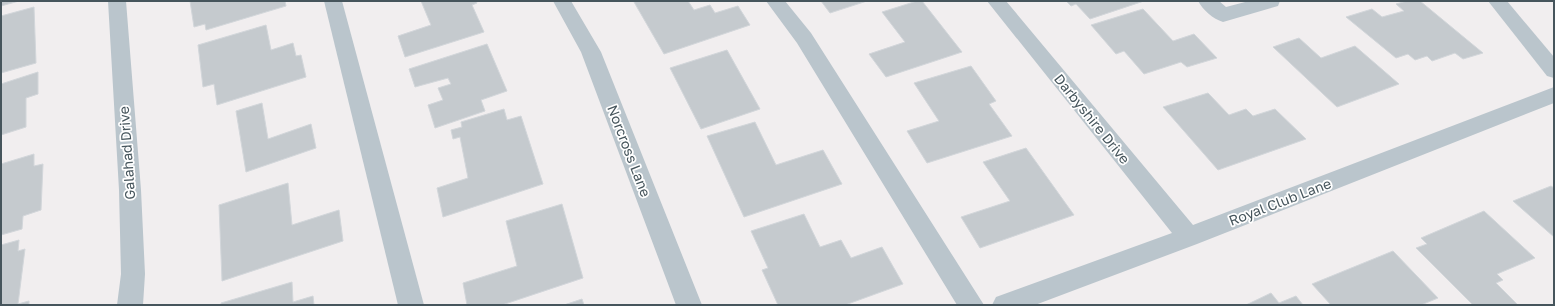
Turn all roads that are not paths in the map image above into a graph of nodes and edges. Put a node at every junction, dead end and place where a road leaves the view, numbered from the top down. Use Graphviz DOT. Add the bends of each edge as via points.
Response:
graph roads {
  1 [pos="117,1"];
  2 [pos="333,1"];
  3 [pos="562,1"];
  4 [pos="775,1"];
  5 [pos="996,1"];
  6 [pos="1207,1"];
  7 [pos="1271,1"];
  8 [pos="1497,1"];
  9 [pos="1554,71"];
  10 [pos="1554,95"];
  11 [pos="1189,237"];
  12 [pos="130,305"];
  13 [pos="411,305"];
  14 [pos="689,305"];
  15 [pos="971,305"];
  16 [pos="1005,305"];
  1 -- 12 [label="street, Galahad Drive" via="130,190 133,274"];
  2 -- 13 [label="street"];
  3 -- 14 [label="street, Norcross Lane" via="591,52"];
  4 -- 15 [label="street" via="804,38"];
  5 -- 11 [label="street, Darbyshire Drive"];
  6 -- 7 [label="street" via="1223,15"];
  8 -- 9 [label="street"];
  10 -- 11 [label="street, Royal Club Lane"];
  11 -- 16 [label="street, Royal Club Lane"];
}
